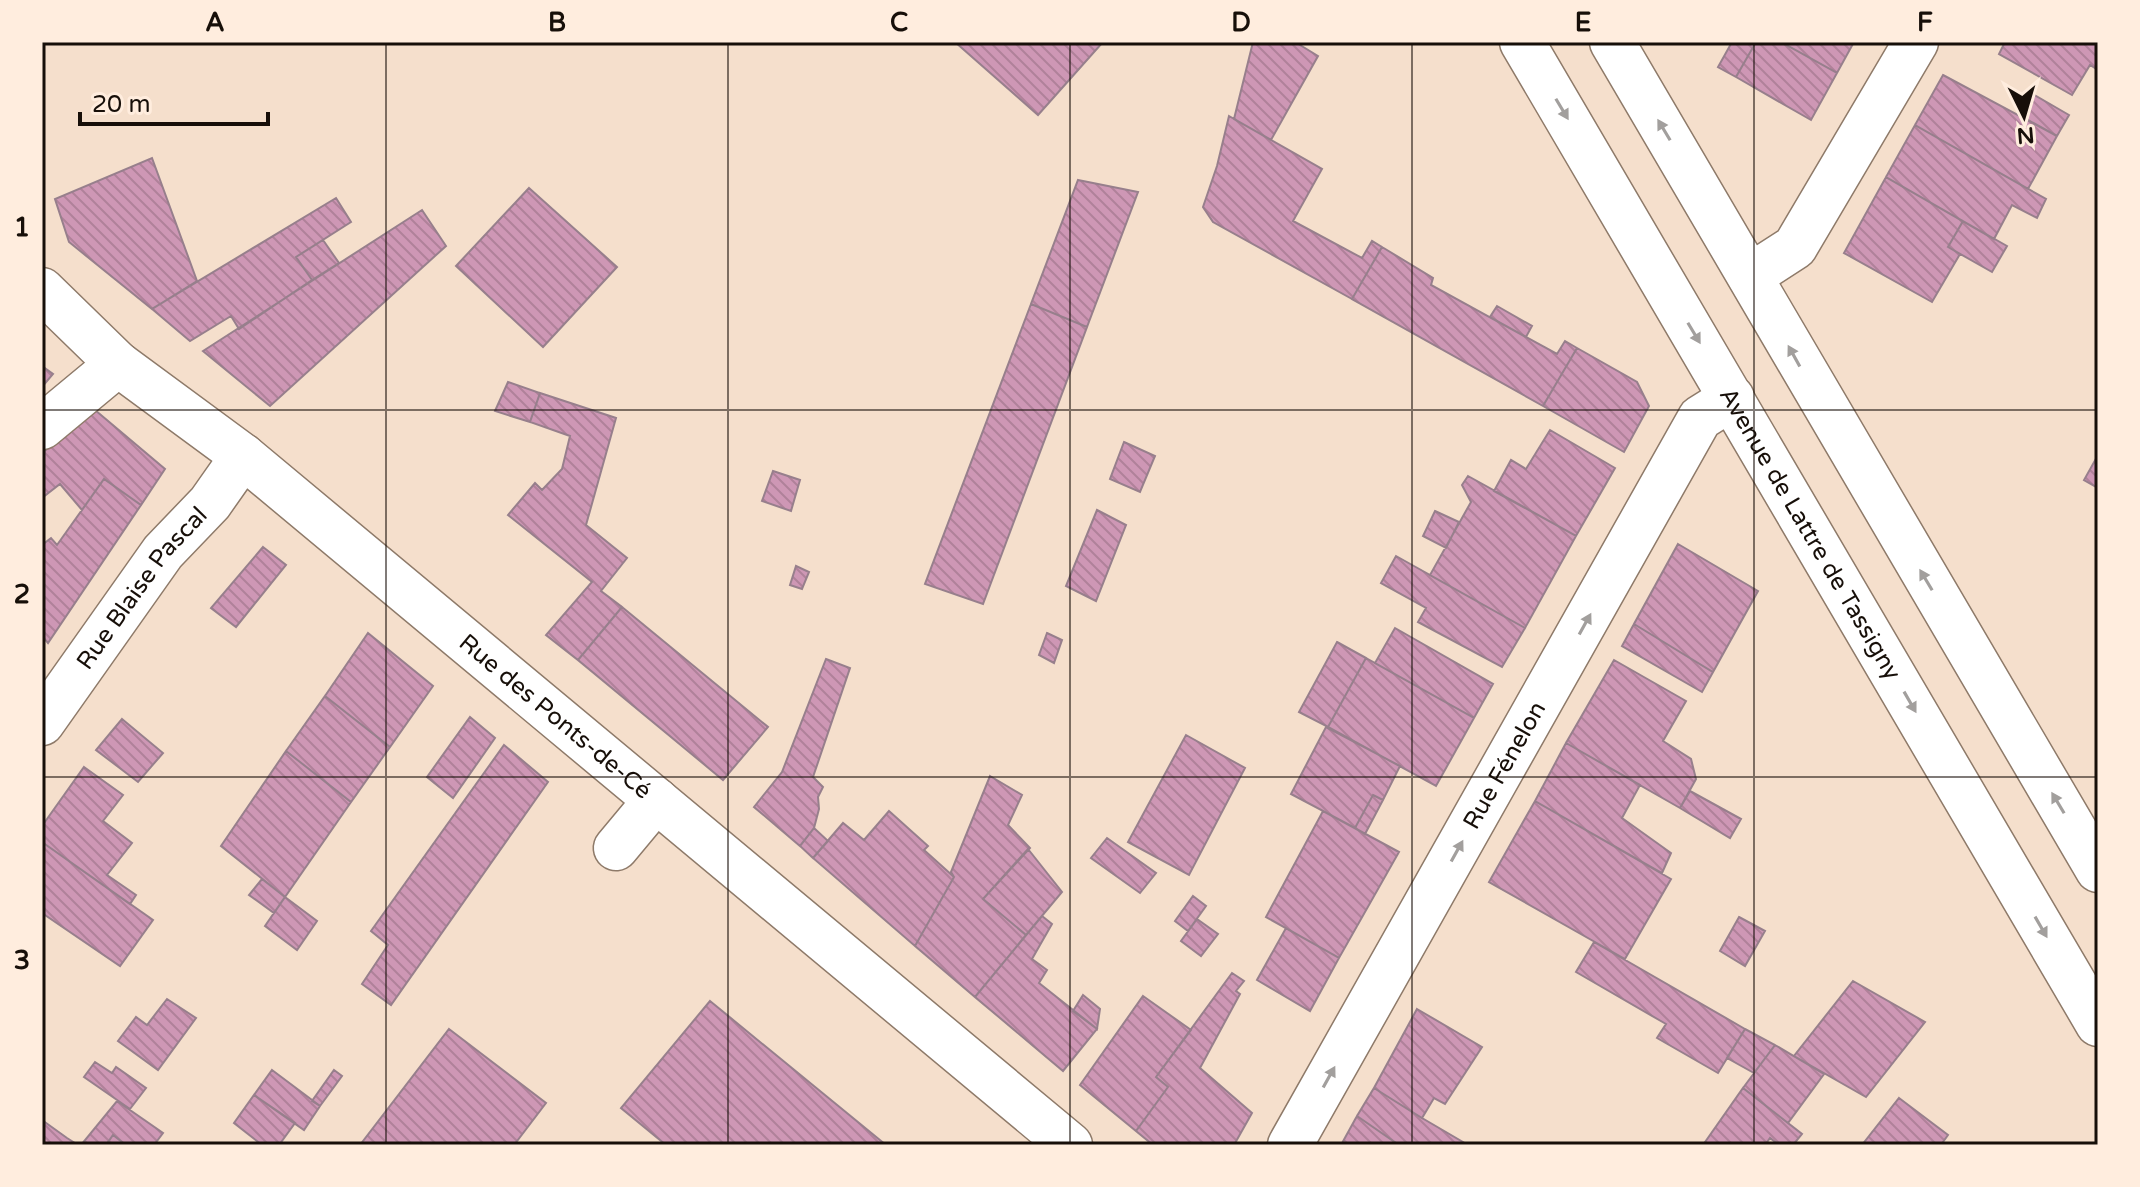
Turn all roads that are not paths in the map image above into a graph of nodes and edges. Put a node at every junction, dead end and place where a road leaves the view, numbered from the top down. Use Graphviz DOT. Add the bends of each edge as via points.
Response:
graph roads {
  1 [pos="1522,42"];
  2 [pos="1612,42"];
  3 [pos="1916,42"];
  4 [pos="1750,276"];
  5 [pos="42,290"];
  6 [pos="118,364"];
  7 [pos="1732,398"];
  8 [pos="42,427"];
  9 [pos="243,456"];
  10 [pos="42,723"];
  11 [pos="656,800"];
  12 [pos="616,848"];
  13 [pos="2098,870"];
  14 [pos="2098,1024"];
  15 [pos="1070,1145"];
  16 [pos="1290,1145"];
  1 -- 7 [label="street, Avenue de Lattre de Tassigny, one-way"];
  4 -- 2 [label="street, one-way"];
  3 -- 4 [label="street" via="1795,247"];
  13 -- 4 [label="street, one-way"];
  5 -- 6 [label="street, Rue des Ponts-de-Cé"];
  6 -- 8 [label="street"];
  6 -- 9 [label="street, Rue des Ponts-de-Cé"];
  7 -- 14 [label="street, Avenue de Lattre de Tassigny, one-way"];
  16 -- 7 [label="street, Rue Fénelon, one-way" via="1700,418"];
  9 -- 10 [label="street, Rue Blaise Pascal" via="210,503 163,552"];
  9 -- 11 [label="street, Rue des Ponts-de-Cé"];
  11 -- 12 [label="street"];
  11 -- 15 [label="street, Rue des Ponts-de-Cé"];
}
